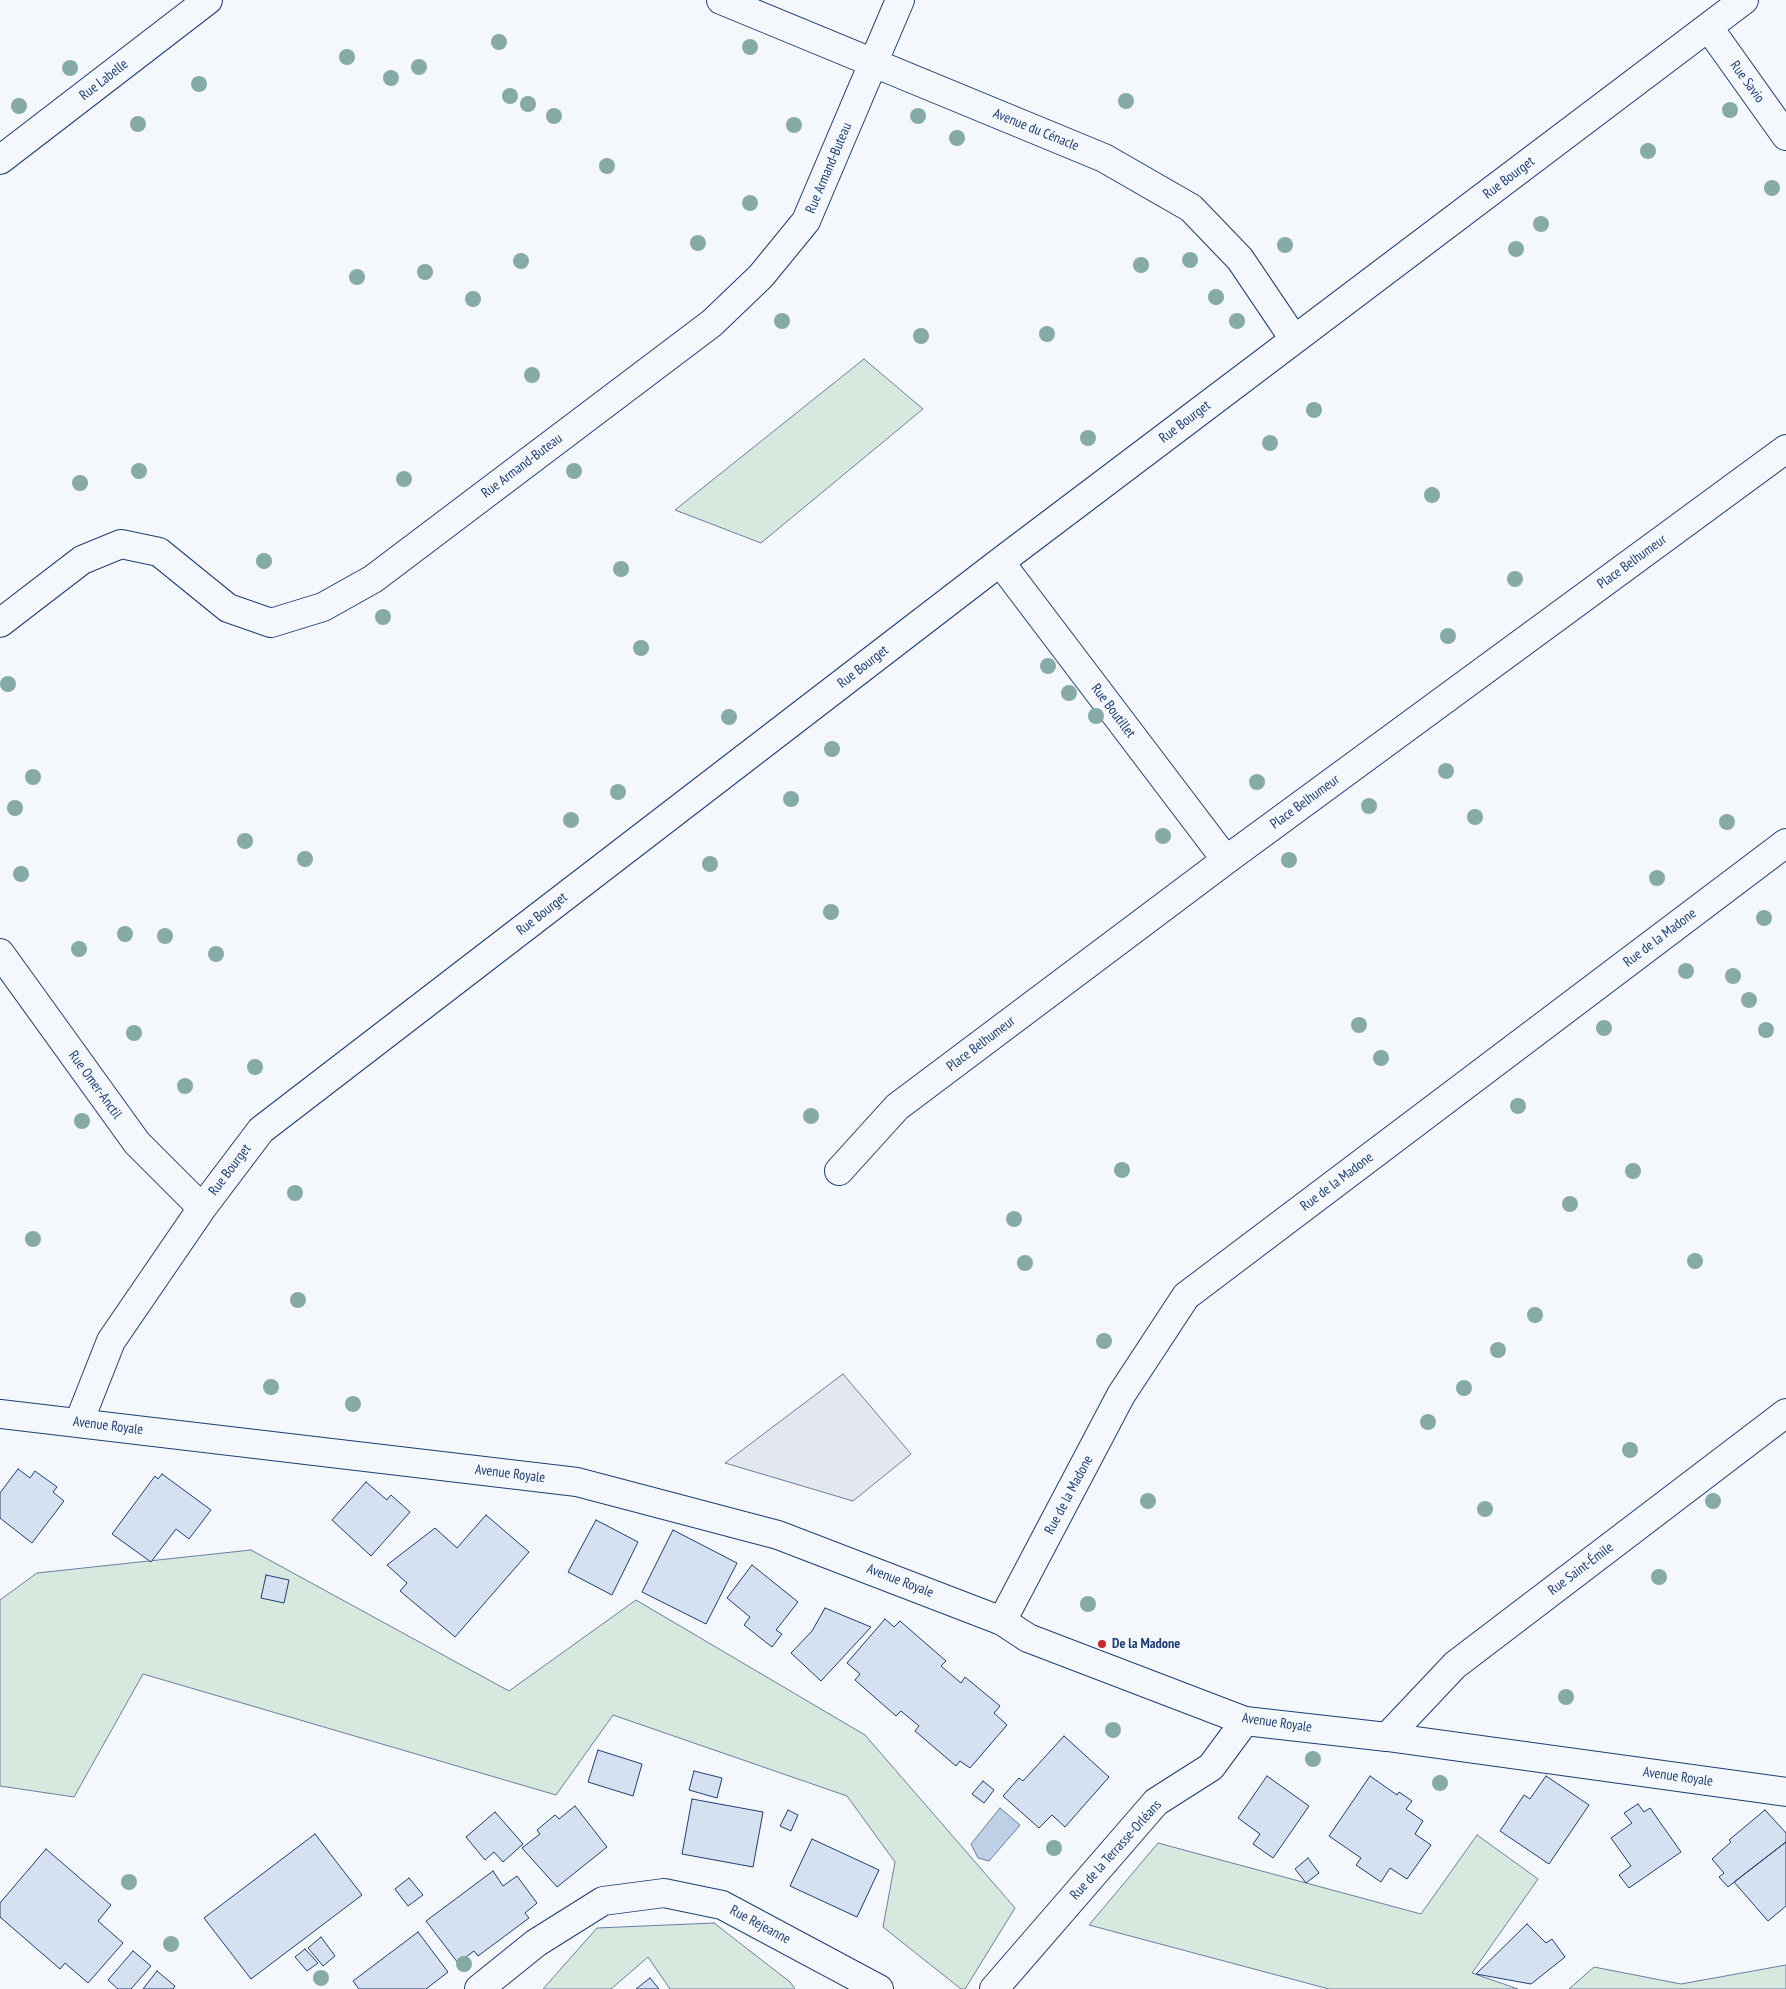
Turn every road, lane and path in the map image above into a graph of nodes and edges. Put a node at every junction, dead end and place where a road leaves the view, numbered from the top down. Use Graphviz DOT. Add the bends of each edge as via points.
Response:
graph roads {
  1 [pos="208,0"];
  2 [pos="721,0"];
  3 [pos="900,0"];
  4 [pos="1744,0"];
  5 [pos="1709,28"];
  6 [pos="874,64"];
  7 [pos="1786,136"];
  8 [pos="0,160"];
  9 [pos="1294,339"];
  10 [pos="1786,449"];
  11 [pos="1000,562"];
  12 [pos="0,623"];
  13 [pos="1786,843"];
  14 [pos="1226,860"];
  15 [pos="0,953"];
  16 [pos="838,1171"];
  17 [pos="202,1208"];
  18 [pos="1786,1413"];
  19 [pos="0,1414"];
  20 [pos="79,1422"];
  21 [pos="1002,1621"];
  22 [pos="1245,1721"];
  23 [pos="1387,1736"];
  24 [pos="1786,1792"];
  25 [pos="479,1989"];
  26 [pos="879,1989"];
  27 [pos="994,1989"];
  1 -- 8 [label="street, Rue Labelle"];
  2 -- 6 [label="street, Avenue du Cénacle"];
  3 -- 6 [label="street, Rue Armand-Buteau"];
  4 -- 5 [label="street, Rue Bourget"];
  5 -- 7 [label="street, Rue Savio"];
  5 -- 9 [label="street, Rue Bourget"];
  6 -- 9 [label="street, Avenue du Cénacle" via="1104,158 1191,208 1240,259"];
  6 -- 12 [label="street, Rue Armand-Buteau" via="806,221 761,276 712,323 373,579 323,607 271,623 228,608 159,552 121,544 82,560"];
  9 -- 11 [label="street, Rue Bourget"];
  10 -- 14 [label="street, Place Belhumeur"];
  11 -- 14 [label="street, Rue Boutillet"];
  11 -- 17 [label="street, Rue Bourget" via="261,1130"];
  13 -- 21 [label="street, Rue de la Madone" via="1186,1296 1121,1395"];
  14 -- 16 [label="street, Place Belhumeur" via="897,1107"];
  15 -- 17 [label="street, Rue Omer-Anctil" via="137,1144"];
  17 -- 20 [label="street, Rue Bourget" via="111,1341"];
  18 -- 23 [label="street, Rue Saint-Émile" via="1455,1665"];
  19 -- 20 [label="street, Avenue Royale"];
  20 -- 21 [label="street, Avenue Royale" via="577,1482 778,1535"];
  21 -- 22 [label="street, Avenue Royale" via="1028,1638"];
  22 -- 23 [label="street, Avenue Royale"];
  22 -- 27 [label="street, Rue de la Terrasse-Orléans" via="1212,1768 1156,1802"];
  23 -- 24 [label="street, Avenue Royale"];
  25 -- 26 [label="street, Rue Rejeanne" via="536,1943 603,1901 664,1893 722,1905"];
}
